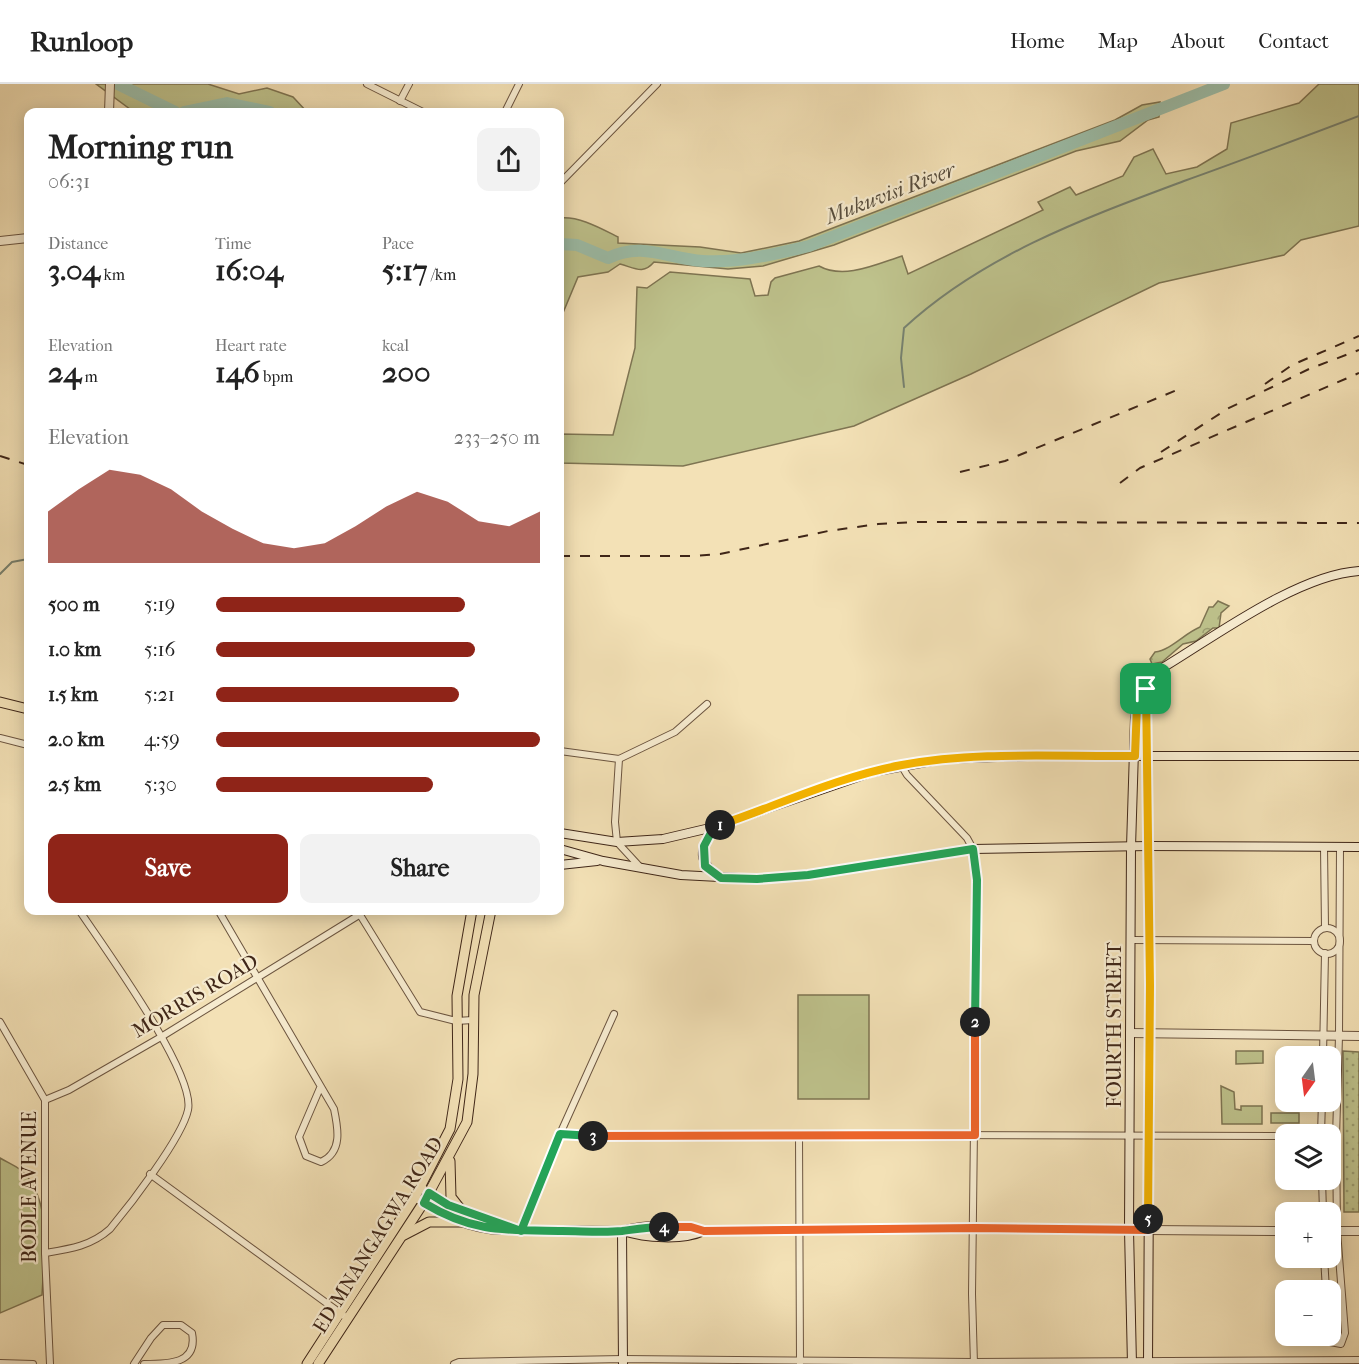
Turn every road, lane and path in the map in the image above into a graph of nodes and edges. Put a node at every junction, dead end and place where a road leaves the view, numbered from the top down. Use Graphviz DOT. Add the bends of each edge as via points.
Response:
graph roads {
  1 [pos="367,84"];
  2 [pos="409,84"];
  3 [pos="519,84"];
  4 [pos="657,84"];
  5 [pos="110,85"];
  6 [pos="400,101"];
  7 [pos="109,108"];
  8 [pos="415,108"];
  9 [pos="507,108"];
  10 [pos="564,179"];
  11 [pos="24,238"];
  12 [pos="0,241"];
  13 [pos="1359,571"];
  14 [pos="1146,689"];
  15 [pos="0,702"];
  16 [pos="707,704"];
  17 [pos="24,708"];
  18 [pos="0,738"];
  19 [pos="24,744"];
  20 [pos="564,752"];
  21 [pos="1135,756"];
  22 [pos="1359,756"];
  23 [pos="1149,757"];
  24 [pos="619,759"];
  25 [pos="901,765"];
  26 [pos="714,827"];
  27 [pos="564,834"];
  28 [pos="617,842"];
  29 [pos="1148,846"];
  30 [pos="1131,847"];
  31 [pos="1324,847"];
  32 [pos="1340,847"];
  33 [pos="1359,847"];
  34 [pos="973,849"];
  35 [pos="564,850"];
  36 [pos="603,861"];
  37 [pos="564,865"];
  38 [pos="641,867"];
  39 [pos="721,878"];
  40 [pos="82,915"];
  41 [pos="221,915"];
  42 [pos="355,915"];
  43 [pos="359,915"];
  44 [pos="471,915"];
  45 [pos="490,915"];
  46 [pos="493,915"];
  47 [pos="489,921"];
  48 [pos="1325,928"];
  49 [pos="1150,939"];
  50 [pos="1131,940"];
  51 [pos="1340,940"];
  52 [pos="1314,941"];
  53 [pos="1325,953"];
  54 [pos="256,978"];
  55 [pos="614,1014"];
  56 [pos="456,1020"];
  57 [pos="473,1020"];
  58 [pos="0,1022"];
  59 [pos="1130,1033"];
  60 [pos="1149,1033"];
  61 [pos="1359,1035"];
  62 [pos="161,1036"];
  63 [pos="1323,1036"];
  64 [pos="1339,1036"];
  65 [pos="1323,1046"];
  66 [pos="320,1088"];
  67 [pos="45,1100"];
  68 [pos="560,1134"];
  69 [pos="799,1134"];
  70 [pos="1130,1134"];
  71 [pos="975,1135"];
  72 [pos="1149,1135"];
  73 [pos="1275,1136"];
  74 [pos="450,1158"];
  75 [pos="150,1174"];
  76 [pos="425,1190"];
  77 [pos="419,1200"];
  78 [pos="1335,1202"];
  79 [pos="462,1211"];
  80 [pos="461,1222"];
  81 [pos="800,1228"];
  82 [pos="975,1228"];
  83 [pos="1129,1230"];
  84 [pos="1148,1230"];
  85 [pos="521,1231"];
  86 [pos="622,1231"];
  87 [pos="1275,1231"];
  88 [pos="1341,1231"];
  89 [pos="1359,1231"];
  90 [pos="402,1236"];
  91 [pos="45,1253"];
  92 [pos="1341,1297"];
  93 [pos="344,1316"];
  94 [pos="1341,1344"];
  95 [pos="1359,1360"];
  96 [pos="623,1361"];
  97 [pos="800,1362"];
  98 [pos="1132,1362"];
  99 [pos="1148,1362"];
  100 [pos="0,1363"];
  101 [pos="472,1363"];
  102 [pos="974,1363"];
  103 [pos="33,1364"];
  104 [pos="50,1364"];
  105 [pos="134,1364"];
  106 [pos="144,1364"];
  107 [pos="307,1364"];
  108 [pos="318,1364"];
  109 [pos="454,1364"];
  1 -- 6 [label="street"];
  2 -- 6 [label="street"];
  3 -- 9 [label="street"];
  4 -- 10 [label="street"];
  5 -- 7 [label="street"];
  6 -- 8 [label="street"];
  11 -- 12 [label="street"];
  13 -- 14 [label="main road" via="1328,575 1300,587 1164,667 1151,676"];
  14 -- 21 [label="main road, FOURTH STREET" via="1137,705"];
  14 -- 23 [label="main road"];
  15 -- 17 [label="main road"];
  16 -- 24 [label="street" via="675,732"];
  18 -- 19 [label="street"];
  20 -- 24 [label="street"];
  21 -- 23 [label="main road"];
  21 -- 25 [label="main road" via="953,759"];
  21 -- 30 [label="main road, FOURTH STREET"];
  22 -- 23 [label="main road"];
  23 -- 29 [label="main road"];
  24 -- 28 [label="street"];
  25 -- 26 [label="main road"];
  25 -- 34 [label="street" via="967,837"];
  26 -- 28 [label="main road" via="663,838"];
  26 -- 39 [label="main road" via="704,846 703,860"];
  27 -- 28 [label="main road"];
  28 -- 38 [label="street"];
  29 -- 30 [label="main road"];
  29 -- 31 [label="main road"];
  29 -- 49 [label="main road"];
  30 -- 34 [label="main road"];
  30 -- 50 [label="main road, FOURTH STREET"];
  31 -- 32 [label="main road"];
  31 -- 48 [label="street"];
  32 -- 33 [label="main road"];
  32 -- 51 [label="street"];
  34 -- 39 [label="main road" via="808,875"];
  34 -- 71 [label="street" via="977,880"];
  35 -- 36 [label="main road"];
  36 -- 37 [label="main road"];
  36 -- 38 [label="main road"];
  38 -- 39 [label="main road"];
  40 -- 62 [label="street"];
  41 -- 54 [label="street"];
  42 -- 54 [label="street, MORRIS ROAD"];
  43 -- 56 [label="street" via="415,1007 427,1015"];
  44 -- 56 [label="main road, ED MNANGAGWA ROAD" via="459,975"];
  45 -- 47 [label="main road, ED MNANGAGWA ROAD"];
  46 -- 47 [label="main road"];
  47 -- 57 [label="main road, ED MNANGAGWA ROAD" via="474,995"];
  48 -- 51 [label="street" via="1333,929"];
  48 -- 52 [label="street"];
  49 -- 50 [label="street"];
  49 -- 52 [label="street"];
  49 -- 60 [label="main road"];
  50 -- 59 [label="main road, FOURTH STREET"];
  51 -- 53 [label="street" via="1337,949"];
  51 -- 64 [label="street"];
  52 -- 53 [label="street" via="1317,949"];
  53 -- 63 [label="street"];
  54 -- 62 [label="street, MORRIS ROAD"];
  54 -- 66 [label="street"];
  55 -- 68 [label="street"];
  56 -- 57 [label="street"];
  56 -- 76 [label="main road, ED MNANGAGWA ROAD" via="458,1079 454,1116"];
  57 -- 74 [label="main road, ED MNANGAGWA ROAD" via="471,1102 467,1122"];
  58 -- 67 [label="street, BODLE AVENUE"];
  59 -- 60 [label="street"];
  59 -- 70 [label="main road, FOURTH STREET"];
  60 -- 63 [label="street"];
  60 -- 72 [label="main road"];
  61 -- 64 [label="street"];
  62 -- 67 [label="street, MORRIS ROAD"];
  62 -- 75 [label="street" via="188,1093 189,1108 179,1132"];
  63 -- 64 [label="street"];
  63 -- 65 [label="street"];
  64 -- 78 [label="street"];
  66 -- 66 [label="street" via="334,1109 338,1140 334,1152 321,1162 306,1156 299,1137"];
  67 -- 91 [label="street, BODLE AVENUE"];
  68 -- 69 [label="street"];
  68 -- 85 [label="street"];
  69 -- 71 [label="street"];
  69 -- 81 [label="street"];
  70 -- 71 [label="street"];
  70 -- 72 [label="street"];
  70 -- 83 [label="main road, FOURTH STREET"];
  71 -- 82 [label="street"];
  72 -- 73 [label="street"];
  72 -- 84 [label="main road"];
  74 -- 76 [label="main road, ED MNANGAGWA ROAD"];
  74 -- 79 [label="main road" via="451,1197"];
  75 -- 91 [label="street" via="120,1217 98,1239 84,1246"];
  75 -- 93 [label="street"];
  76 -- 77 [label="main road, ED MNANGAGWA ROAD"];
  76 -- 79 [label="main road"];
  77 -- 80 [label="main road"];
  77 -- 90 [label="main road, ED MNANGAGWA ROAD"];
  77 -- 93 [label="main road, ED MNANGAGWA ROAD"];
  79 -- 85 [label="main road"];
  80 -- 85 [label="main road" via="487,1230"];
  80 -- 90 [label="main road" via="429,1222"];
  81 -- 82 [label="main road"];
  81 -- 86 [label="main road" via="704,1231 694,1236"];
  81 -- 97 [label="street"];
  82 -- 83 [label="main road"];
  82 -- 102 [label="street"];
  83 -- 84 [label="main road"];
  83 -- 98 [label="main road, FOURTH STREET"];
  84 -- 87 [label="street"];
  84 -- 99 [label="main road"];
  85 -- 86 [label="main road"];
  86 -- 96 [label="main road"];
  88 -- 89 [label="street"];
  90 -- 93 [label="main road, ED MNANGAGWA ROAD"];
  91 -- 104 [label="street, BODLE AVENUE"];
  92 -- 94 [label="street" via="1345,1334"];
  93 -- 107 [label="main road, ED MNANGAGWA ROAD"];
  93 -- 108 [label="main road, ED MNANGAGWA ROAD"];
  95 -- 99 [label="street"];
  96 -- 97 [label="street"];
  96 -- 101 [label="street"];
  97 -- 102 [label="street"];
  98 -- 99 [label="street"];
  98 -- 102 [label="street"];
  100 -- 103 [label="street"];
  101 -- 109 [label="street"];
  105 -- 106 [label="street" via="163,1325 181,1325 192,1333 194,1344 190,1354 178,1363"];
}
